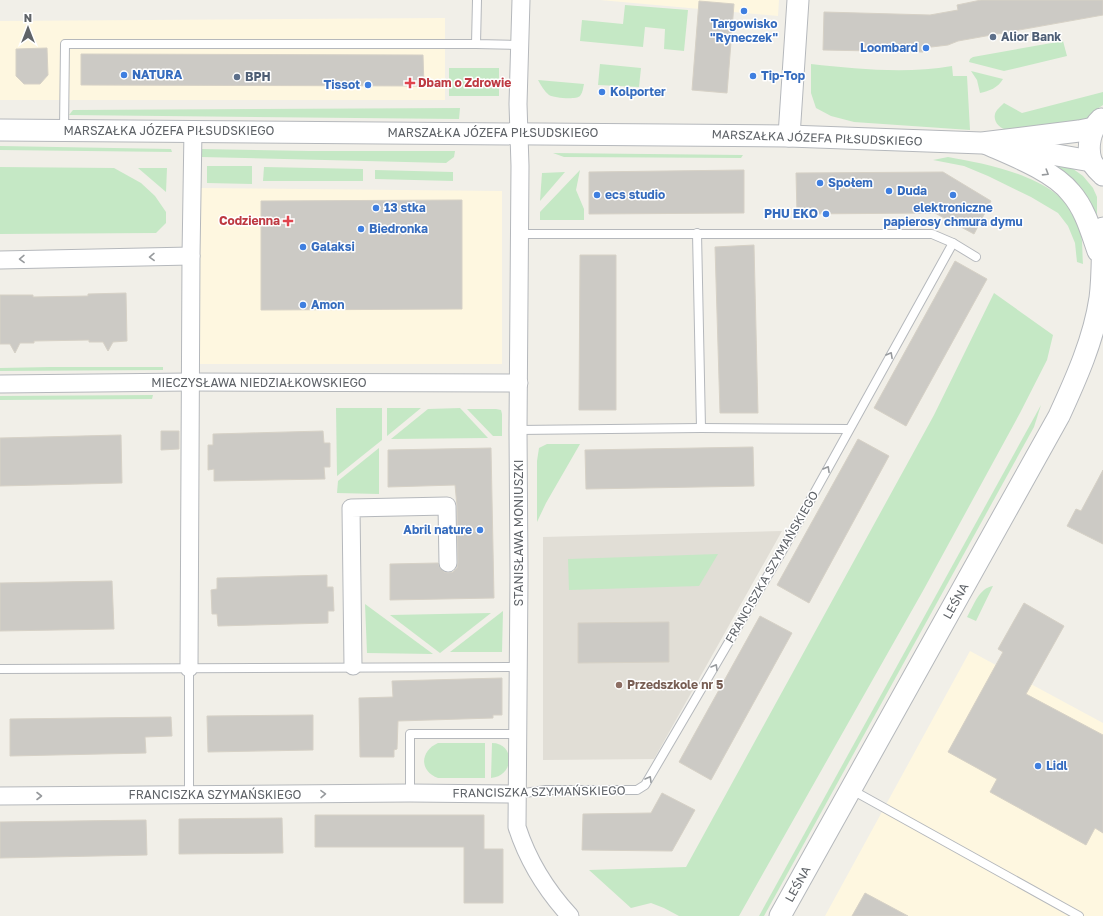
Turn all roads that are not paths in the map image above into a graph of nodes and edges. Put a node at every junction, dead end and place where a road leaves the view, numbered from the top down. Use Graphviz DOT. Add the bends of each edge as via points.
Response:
graph roads {
  1 [pos="477,0"];
  2 [pos="521,0"];
  3 [pos="798,0"];
  4 [pos="476,44"];
  5 [pos="519,45"];
  6 [pos="1098,123"];
  7 [pos="0,130"];
  8 [pos="64,130"];
  9 [pos="193,130"];
  10 [pos="518,134"];
  11 [pos="789,136"];
  12 [pos="986,143"];
  13 [pos="1097,168"];
  14 [pos="1103,228"];
  15 [pos="697,233"];
  16 [pos="520,234"];
  17 [pos="953,243"];
  18 [pos="191,256"];
  19 [pos="976,257"];
  20 [pos="0,260"];
  21 [pos="1102,269"];
  22 [pos="1103,341"];
  23 [pos="1079,371"];
  24 [pos="190,382"];
  25 [pos="518,383"];
  26 [pos="0,384"];
  27 [pos="701,428"];
  28 [pos="848,429"];
  29 [pos="518,430"];
  30 [pos="448,563"];
  31 [pos="352,666"];
  32 [pos="519,667"];
  33 [pos="190,668"];
  34 [pos="0,669"];
  35 [pos="518,734"];
  36 [pos="851,789"];
  37 [pos="410,793"];
  38 [pos="517,794"];
  39 [pos="0,796"];
  40 [pos="189,796"];
  41 [pos="570,916"];
  42 [pos="780,916"];
  43 [pos="1079,916"];
  1 -- 4 [label="lane"];
  2 -- 5 [label="street, STANISŁAWA MONIUSZKI"];
  3 -- 11 [label="street"];
  4 -- 5 [label="lane"];
  4 -- 8 [label="lane" via="65,44"];
  5 -- 10 [label="street, STANISŁAWA MONIUSZKI"];
  6 -- 12 [label="street, MARSZAŁKA JÓZEFA PIŁSUDSKIEGO" via="1079,131"];
  6 -- 13 [label="street" via="1091,134 1089,146"];
  7 -- 8 [label="street, MARSZAŁKA JÓZEFA PIŁSUDSKIEGO"];
  8 -- 9 [label="street, MARSZAŁKA JÓZEFA PIŁSUDSKIEGO"];
  9 -- 10 [label="street, MARSZAŁKA JÓZEFA PIŁSUDSKIEGO"];
  9 -- 18 [label="street"];
  10 -- 11 [label="street, MARSZAŁKA JÓZEFA PIŁSUDSKIEGO"];
  10 -- 16 [label="street, STANISŁAWA MONIUSZKI"];
  11 -- 12 [label="street, MARSZAŁKA JÓZEFA PIŁSUDSKIEGO"];
  12 -- 13 [label="street, MARSZAŁKA JÓZEFA PIŁSUDSKIEGO"];
  12 -- 21 [label="street, one-way" via="1024,160 1070,191 1090,226"];
  14 -- 21 [label="street, LEŚNA"];
  15 -- 16 [label="lane"];
  15 -- 17 [label="lane" via="932,234"];
  15 -- 27 [label="lane"];
  16 -- 25 [label="street, STANISŁAWA MONIUSZKI"];
  17 -- 19 [label="lane"];
  28 -- 17 [label="lane, FRANCISZKA SZYMAŃSKIEGO, one-way"];
  18 -- 20 [label="street, one-way"];
  18 -- 24 [label="street"];
  21 -- 23 [label="street, LEŚNA" via="1095,322"];
  22 -- 23 [label="street"];
  23 -- 36 [label="street, LEŚNA" via="1059,416"];
  24 -- 25 [label="street, MIECZYSŁAWA NIEDZIAŁKOWSKIEGO"];
  24 -- 26 [label="street, MIECZYSŁAWA NIEDZIAŁKOWSKIEGO"];
  24 -- 33 [label="street"];
  25 -- 29 [label="street, STANISŁAWA MONIUSZKI"];
  27 -- 28 [label="lane"];
  27 -- 29 [label="lane"];
  38 -- 28 [label="lane, FRANCISZKA SZYMAŃSKIEGO, one-way" via="546,790 637,790 646,785 781,553"];
  29 -- 32 [label="street, STANISŁAWA MONIUSZKI"];
  30 -- 31 [label="street" via="448,506 351,508"];
  31 -- 32 [label="lane"];
  31 -- 33 [label="lane"];
  32 -- 35 [label="street, STANISŁAWA MONIUSZKI"];
  33 -- 34 [label="lane"];
  33 -- 40 [label="lane"];
  35 -- 37 [label="lane" via="410,734"];
  35 -- 38 [label="street, STANISŁAWA MONIUSZKI"];
  36 -- 42 [label="street, LEŚNA"];
  36 -- 43 [label="lane"];
  37 -- 38 [label="street, FRANCISZKA SZYMAŃSKIEGO"];
  40 -- 37 [label="street, FRANCISZKA SZYMAŃSKIEGO, one-way"];
  38 -- 41 [label="street, STANISŁAWA MONIUSZKI" via="517,827 521,841 547,890"];
  39 -- 40 [label="street, FRANCISZKA SZYMAŃSKIEGO, one-way"];
}
